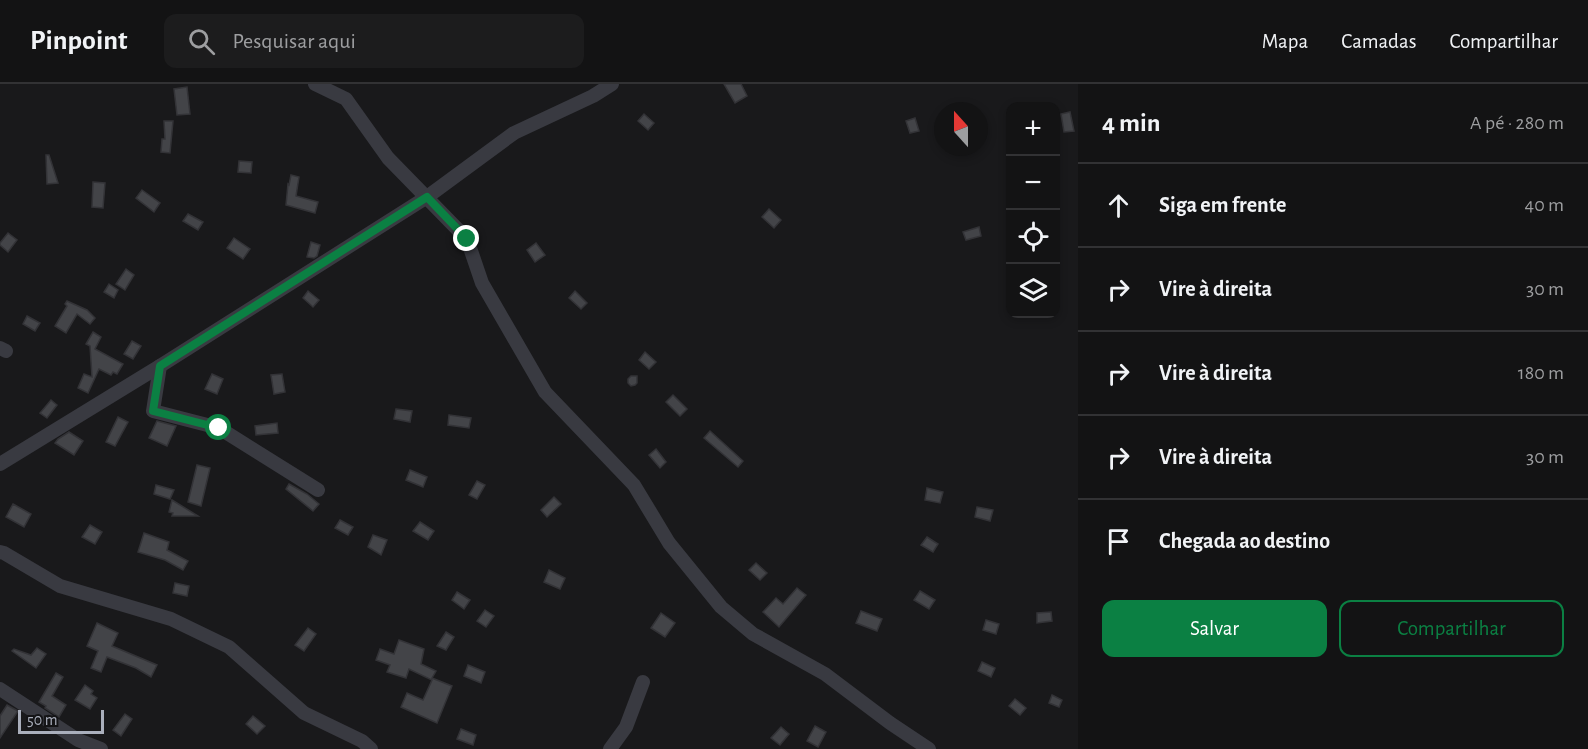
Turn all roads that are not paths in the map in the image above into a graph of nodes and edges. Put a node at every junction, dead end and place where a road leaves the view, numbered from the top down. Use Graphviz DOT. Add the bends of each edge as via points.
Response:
graph roads {
  1 [pos="315,84"];
  2 [pos="612,84"];
  3 [pos="427,197"];
  4 [pos="160,366"];
  5 [pos="0,464"];
  6 [pos="318,490"];
  7 [pos="0,552"];
  8 [pos="643,682"];
  9 [pos="0,689"];
  10 [pos="101,749"];
  11 [pos="370,749"];
  12 [pos="610,749"];
  13 [pos="929,749"];
  1 -- 3 [label="street" via="346,99 388,158"];
  2 -- 3 [label="street" via="514,133"];
  3 -- 4 [label="street"];
  3 -- 13 [label="street" via="467,239 482,283 545,392 634,485 669,543 721,607 753,634 825,674"];
  4 -- 5 [label="street"];
  4 -- 6 [label="street" via="153,411 219,428"];
  7 -- 11 [label="street" via="60,586 171,619 229,647 304,713 362,741"];
  8 -- 12 [label="street" via="626,727"];
  9 -- 10 [label="street" via="78,740"];
}
